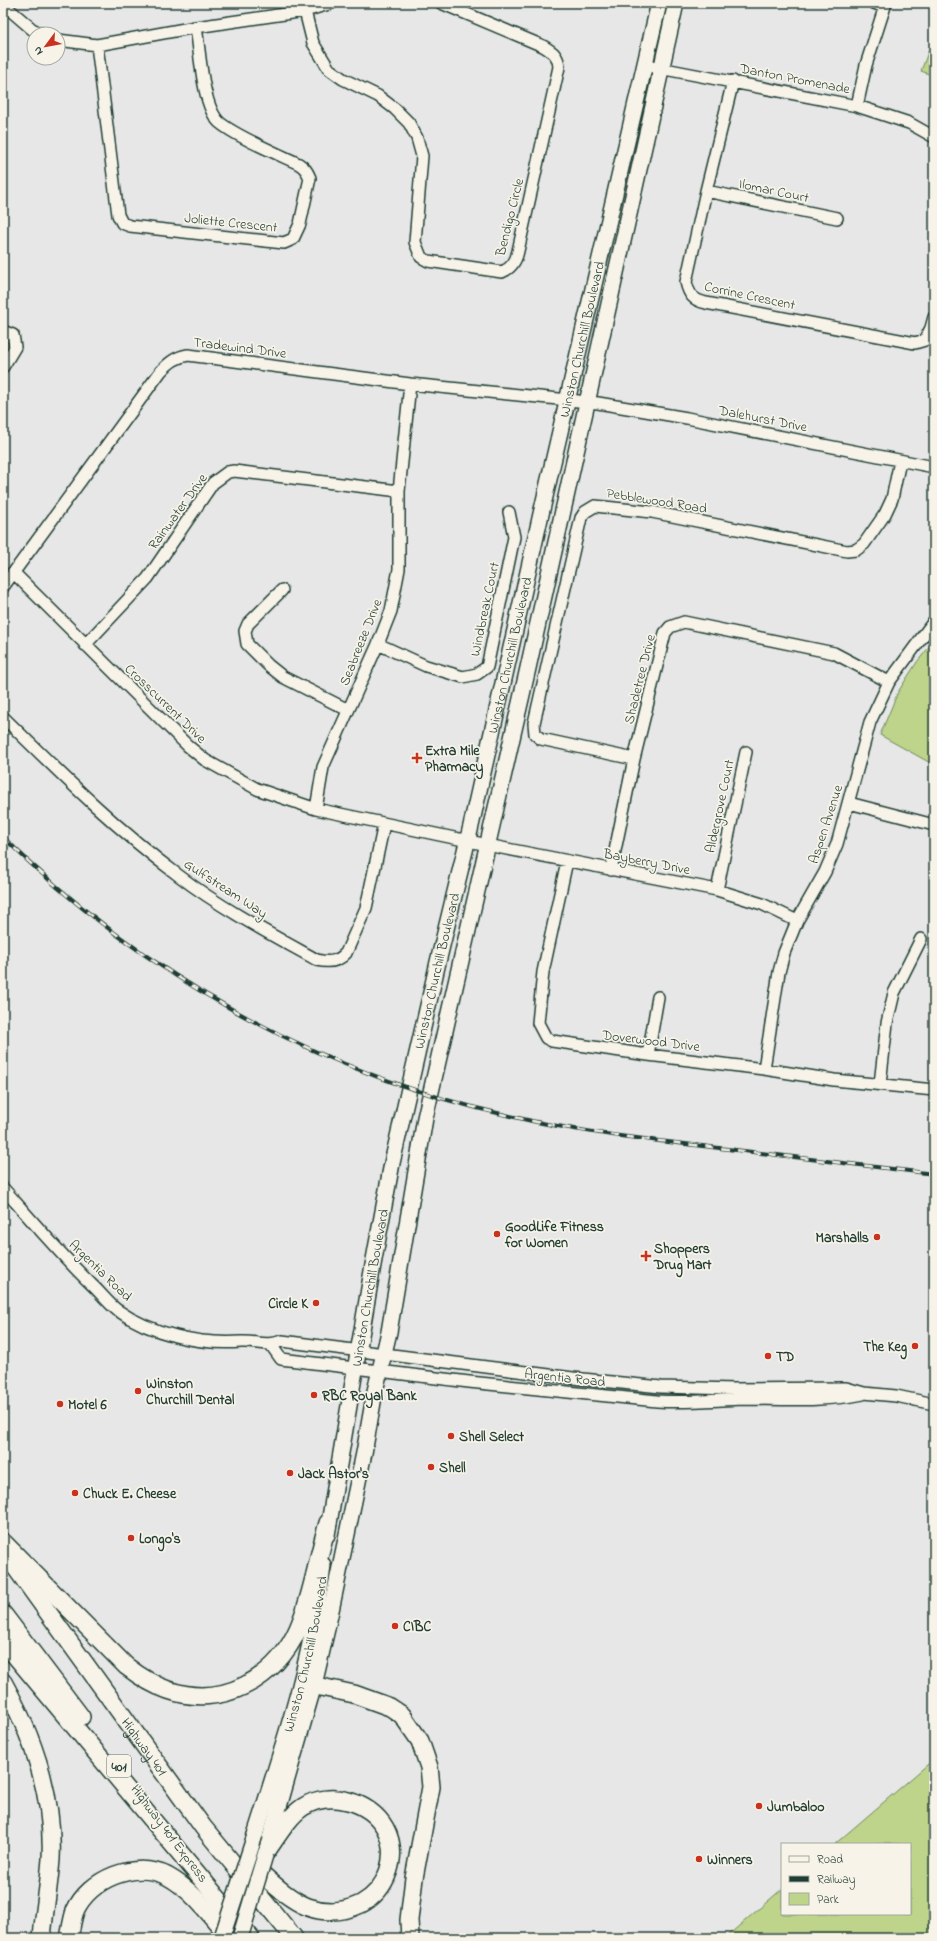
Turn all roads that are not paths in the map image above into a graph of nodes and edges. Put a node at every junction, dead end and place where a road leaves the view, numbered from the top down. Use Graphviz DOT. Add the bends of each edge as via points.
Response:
graph roads {
  1 [pos="332,3"];
  2 [pos="441,3"];
  3 [pos="659,3"];
  4 [pos="676,3"];
  5 [pos="3,4"];
  6 [pos="881,4"];
  7 [pos="305,11"];
  8 [pos="29,26"];
  9 [pos="196,27"];
  10 [pos="66,41"];
  11 [pos="97,46"];
  12 [pos="644,65"];
  13 [pos="661,68"];
  14 [pos="733,81"];
  15 [pos="857,106"];
  16 [pos="934,138"];
  17 [pos="706,191"];
  18 [pos="837,218"];
  19 [pos="934,317"];
  20 [pos="3,331"];
  21 [pos="3,367"];
  22 [pos="410,384"];
  23 [pos="568,400"];
  24 [pos="586,402"];
  25 [pos="900,461"];
  26 [pos="934,467"];
  27 [pos="399,491"];
  28 [pos="509,512"];
  29 [pos="13,572"];
  30 [pos="3,587"];
  31 [pos="282,590"];
  32 [pos="934,621"];
  33 [pos="378,644"];
  34 [pos="85,645"];
  35 [pos="889,682"];
  36 [pos="348,710"];
  37 [pos="3,717"];
  38 [pos="746,752"];
  39 [pos="634,759"];
  40 [pos="849,803"];
  41 [pos="316,809"];
  42 [pos="384,824"];
  43 [pos="934,825"];
  44 [pos="468,841"];
  45 [pos="488,845"];
  46 [pos="567,861"];
  47 [pos="611,870"];
  48 [pos="717,890"];
  49 [pos="797,921"];
  50 [pos="921,939"];
  51 [pos="658,997"];
  52 [pos="648,1055"];
  53 [pos="764,1069"];
  54 [pos="880,1084"];
  55 [pos="934,1090"];
  56 [pos="3,1188"];
  57 [pos="271,1345"];
  58 [pos="358,1350"];
  59 [pos="384,1353"];
  60 [pos="355,1368"];
  61 [pos="380,1371"];
  62 [pos="864,1394"];
  63 [pos="934,1404"];
  64 [pos="328,1523"];
  65 [pos="3,1542"];
  66 [pos="3,1549"];
  67 [pos="3,1614"];
  68 [pos="3,1641"];
  69 [pos="3,1682"];
  70 [pos="308,1684"];
  71 [pos="203,1826"];
  72 [pos="266,1852"];
  73 [pos="234,1918"];
  74 [pos="42,1938"];
  75 [pos="70,1938"];
  76 [pos="224,1938"];
  77 [pos="240,1938"];
  78 [pos="251,1938"];
  79 [pos="294,1938"];
  80 [pos="410,1938"];
  1 -- 7 [label="street"];
  2 -- 7 [label="street, Bendigo Circle" via="543,46 555,53 558,59 559,67 516,260 509,270 502,272 428,261 421,257 415,242 422,156 417,138 409,123 395,109 378,96 343,79 329,69 313,42"];
  3 -- 12 [label="main road, Winston Churchill Boulevard"];
  4 -- 13 [label="main road, Winston Churchill Boulevard"];
  5 -- 8 [label="street"];
  6 -- 15 [label="street"];
  7 -- 9 [label="street"];
  9 -- 11 [label="street"];
  9 -- 11 [label="street, Joliette Crescent" via="206,96 214,115 226,127 299,164 308,172 310,178 300,224 293,239 284,243 122,223 117,208"];
  10 -- 11 [label="street"];
  12 -- 13 [label="street, Danton Promenade"];
  12 -- 23 [label="main road, Winston Churchill Boulevard"];
  13 -- 14 [label="street, Danton Promenade"];
  13 -- 24 [label="main road, Winston Churchill Boulevard"];
  14 -- 15 [label="street, Danton Promenade"];
  14 -- 17 [label="street, Corrine Crescent"];
  15 -- 16 [label="street, Danton Promenade" via="909,122"];
  17 -- 18 [label="street, Ilomar Court"];
  17 -- 19 [label="street, Corrine Crescent" via="686,282 688,292 696,301 915,343 925,340"];
  20 -- 21 [label="street" via="13,336 15,347"];
  22 -- 23 [label="street, Tradewind Drive"];
  22 -- 27 [label="street, Seabreeze Drive"];
  22 -- 29 [label="street, Tradewind Drive" via="188,355 178,357 161,371"];
  23 -- 24 [label="street, Tradewind Drive"];
  23 -- 44 [label="main road, Winston Churchill Boulevard"];
  24 -- 25 [label="street, Dalehurst Drive" via="687,418"];
  24 -- 45 [label="main road, Winston Churchill Boulevard"];
  25 -- 26 [label="street, Dalehurst Drive"];
  25 -- 39 [label="street, Pebblewood Road" via="892,500 864,544 856,550 847,551 652,512 596,506 585,512 581,518 536,715 535,734 541,739"];
  27 -- 33 [label="street, Seabreeze Drive" via="399,569 391,611"];
  27 -- 34 [label="street, Rainwater Drive" via="228,472 213,483 148,578"];
  28 -- 33 [label="street, Windbreak Court" via="514,537 486,668 477,674 463,676 426,666"];
  29 -- 30 [label="street, Tradewind Drive"];
  29 -- 34 [label="street, Crosscurrent Drive"];
  31 -- 36 [label="street" via="248,624 245,631 247,644 283,677"];
  32 -- 35 [label="street, Aspen Avenue"];
  33 -- 36 [label="street, Seabreeze Drive"];
  34 -- 41 [label="street, Crosscurrent Drive" via="172,733 205,760 257,789"];
  35 -- 39 [label="street, Shadetree Drive" via="834,653 684,622 670,627 665,633"];
  35 -- 40 [label="street, Aspen Avenue" via="870,722"];
  36 -- 41 [label="street, Seabreeze Drive" via="323,768"];
  37 -- 42 [label="street, Gulfstream Way" via="120,829 178,876 238,915 317,960 327,963 341,958 346,953 366,908"];
  38 -- 48 [label="street, Aldergrove Court"];
  39 -- 47 [label="street, Shadetree Drive"];
  40 -- 43 [label="street"];
  40 -- 49 [label="street, Aspen Avenue" via="837,844 825,872"];
  41 -- 42 [label="street, Crosscurrent Drive"];
  42 -- 44 [label="street, Crosscurrent Drive"];
  44 -- 45 [label="street, Crosscurrent Drive"];
  44 -- 58 [label="main road, Winston Churchill Boulevard" via="392,1163"];
  45 -- 46 [label="street, Bayberry Drive"];
  45 -- 59 [label="main road, Winston Churchill Boulevard" via="415,1165 395,1299"];
  46 -- 47 [label="street, Bayberry Drive"];
  46 -- 52 [label="street, Doverwood Drive" via="543,972 538,1023 546,1038 552,1041"];
  47 -- 48 [label="street, Bayberry Drive"];
  48 -- 49 [label="street, Bayberry Drive" via="762,904"];
  49 -- 53 [label="street, Aspen Avenue" via="779,972"];
  50 -- 54 [label="street" via="894,993"];
  51 -- 52 [label="street"];
  52 -- 53 [label="street, Doverwood Drive"];
  53 -- 54 [label="street, Doverwood Drive"];
  54 -- 55 [label="street, Doverwood Drive"];
  56 -- 57 [label="street, Argentia Road" via="80,1274 125,1314 164,1333 184,1338 226,1344 243,1342"];
  57 -- 58 [label="street, Argentia Road" via="282,1341"];
  57 -- 60 [label="street, Argentia Road" via="280,1359"];
  58 -- 59 [label="street, Argentia Road"];
  58 -- 60 [label="main road, Winston Churchill Boulevard"];
  59 -- 61 [label="main road, Winston Churchill Boulevard"];
  59 -- 62 [label="street, Argentia Road" via="573,1378 656,1386 734,1389 846,1388"];
  60 -- 61 [label="street, Argentia Road"];
  60 -- 64 [label="main road, Winston Churchill Boulevard"];
  61 -- 62 [label="street, Argentia Road" via="670,1402 846,1397"];
  61 -- 70 [label="main road, Winston Churchill Boulevard" via="349,1527"];
  62 -- 63 [label="street, Argentia Road" via="896,1396"];
  64 -- 65 [label="highway" via="304,1615 285,1653 267,1672 252,1682 226,1693 207,1696 169,1691 126,1666"];
  64 -- 70 [label="main road, Winston Churchill Boulevard"];
  66 -- 71 [label="highway, Highway 401 / 401"];
  67 -- 73 [label="highway, Highway 401 Express / 401"];
  68 -- 73 [label="highway, 401"];
  69 -- 74 [label="highway" via="21,1716 40,1766 48,1816 51,1858"];
  70 -- 72 [label="main road, Winston Churchill Boulevard"];
  70 -- 76 [label="main road, Winston Churchill Boulevard, bridge" via="255,1835"];
  70 -- 80 [label="highway" via="361,1696 390,1707 413,1729 426,1755 431,1787 414,1878 409,1920"];
  71 -- 72 [label="highway" via="296,1900 307,1906 331,1912 354,1907 374,1896 385,1881 391,1854 385,1828 375,1817 363,1808 338,1798 324,1798 303,1807"];
  71 -- 79 [label="highway, Highway 401 / 401"];
  72 -- 77 [label="main road, Winston Churchill Boulevard, bridge"];
  73 -- 78 [label="highway, 401"];
  75 -- 76 [label="highway" via="76,1910 93,1889 119,1874 136,1871 166,1876 184,1888 200,1903"];
}
